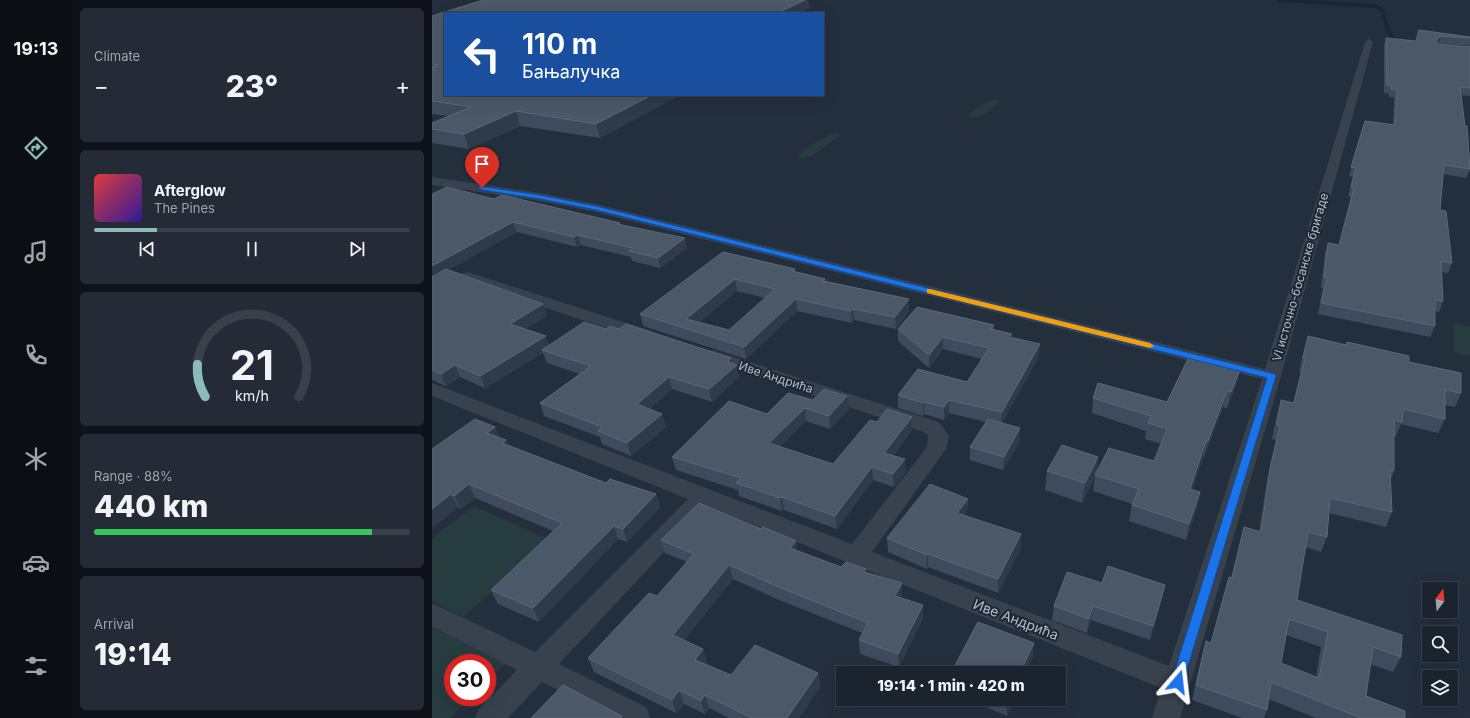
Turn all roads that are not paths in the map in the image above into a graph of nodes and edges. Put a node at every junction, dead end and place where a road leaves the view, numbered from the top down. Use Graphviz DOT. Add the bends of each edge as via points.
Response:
graph roads {
  1 [pos="1369,42"];
  2 [pos="432,181"];
  3 [pos="468,277"];
  4 [pos="665,341"];
  5 [pos="696,351"];
  6 [pos="1272,376"];
  7 [pos="432,389"];
  8 [pos="704,496"];
  9 [pos="856,556"];
  10 [pos="432,614"];
  11 [pos="538,668"];
  12 [pos="1178,682"];
  13 [pos="636,716"];
  14 [pos="489,718"];
  15 [pos="1166,718"];
  1 -- 6 [label="street, VI источно-босанске бригаде"];
  2 -- 6 [label="street" via="596,208"];
  3 -- 4 [label="street"];
  5 -- 9 [label="street, Иве Андрића" via="937,431 940,436 936,449"];
  6 -- 12 [label="street, VI источно-босанске бригаде"];
  7 -- 8 [label="street, Иве Андрића"];
  8 -- 9 [label="street, Иве Андрића"];
  8 -- 11 [label="street"];
  9 -- 12 [label="street, Иве Андрића"];
  10 -- 11 [label="street"];
  11 -- 13 [label="street"];
  11 -- 14 [label="street"];
  12 -- 15 [label="street, VI источно-босанске бригаде"];
}
